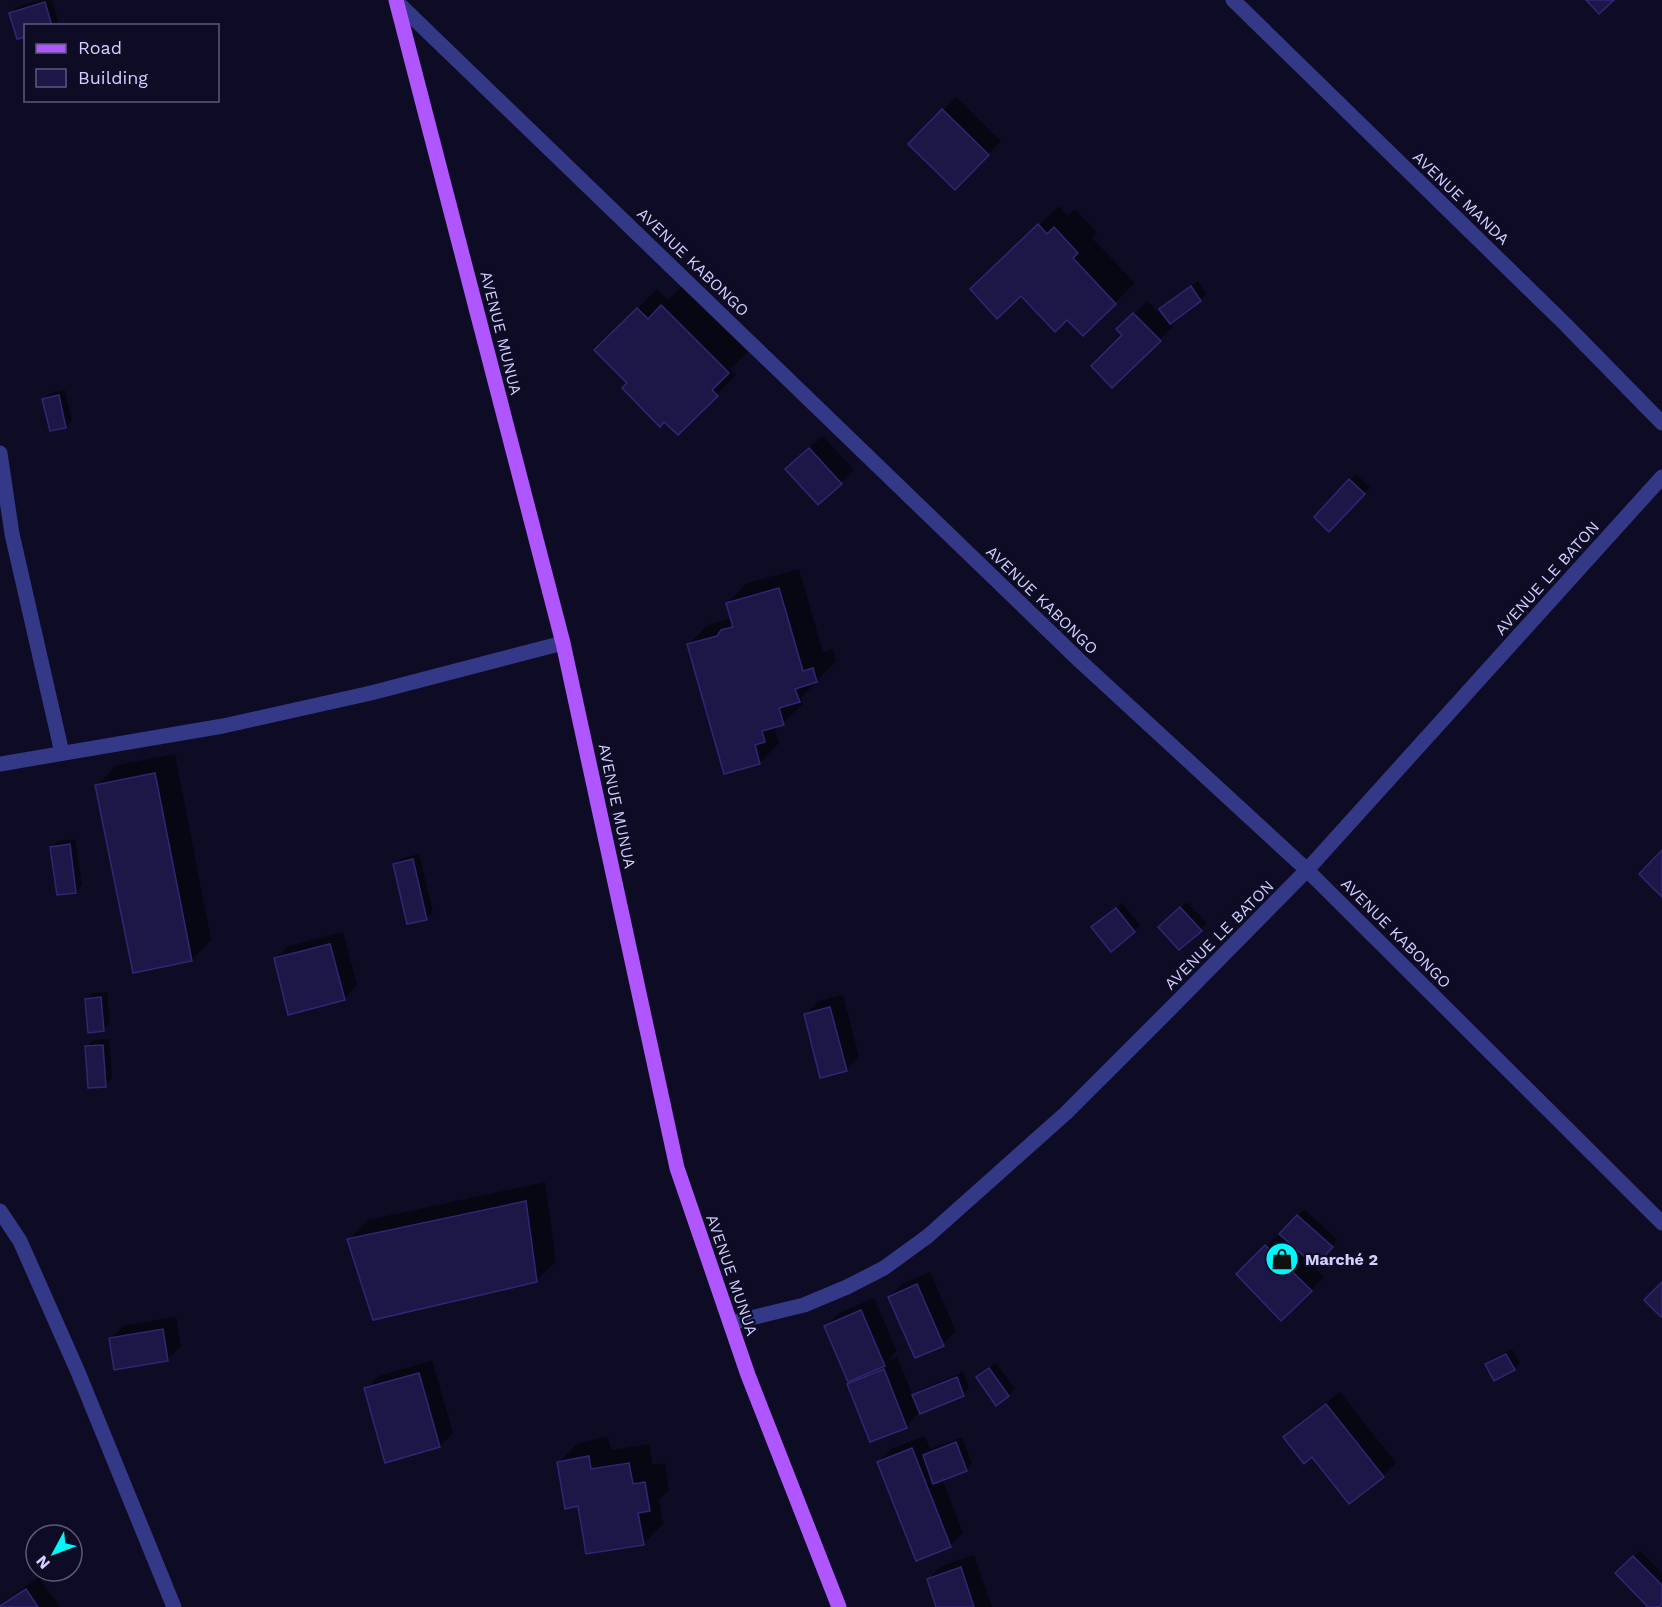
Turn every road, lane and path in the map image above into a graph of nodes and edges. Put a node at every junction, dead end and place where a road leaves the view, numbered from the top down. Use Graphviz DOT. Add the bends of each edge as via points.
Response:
graph roads {
  1 [pos="1233,0"];
  2 [pos="397,1"];
  3 [pos="1662,423"];
  4 [pos="0,453"];
  5 [pos="1662,477"];
  6 [pos="563,642"];
  7 [pos="62,753"];
  8 [pos="0,764"];
  9 [pos="1307,870"];
  10 [pos="0,1211"];
  11 [pos="1662,1223"];
  12 [pos="730,1323"];
  13 [pos="174,1607"];
  14 [pos="838,1607"];
  1 -- 3 [label="street, AVENUE MANDA"];
  2 -- 6 [label="main road, AVENUE MUNUA"];
  2 -- 9 [label="street, AVENUE KABONGO" via="1080,661"];
  4 -- 7 [label="street" via="12,534"];
  5 -- 9 [label="street, AVENUE LE BATON"];
  6 -- 7 [label="street" via="371,693 223,726"];
  6 -- 12 [label="main road, AVENUE MUNUA" via="677,1168"];
  7 -- 8 [label="street"];
  9 -- 11 [label="street, AVENUE KABONGO"];
  9 -- 12 [label="street, AVENUE LE BATON" via="1066,1113 928,1236 884,1268 848,1287 804,1305"];
  10 -- 13 [label="street" via="20,1241 68,1350"];
  12 -- 14 [label="main road, AVENUE MUNUA"];
}
